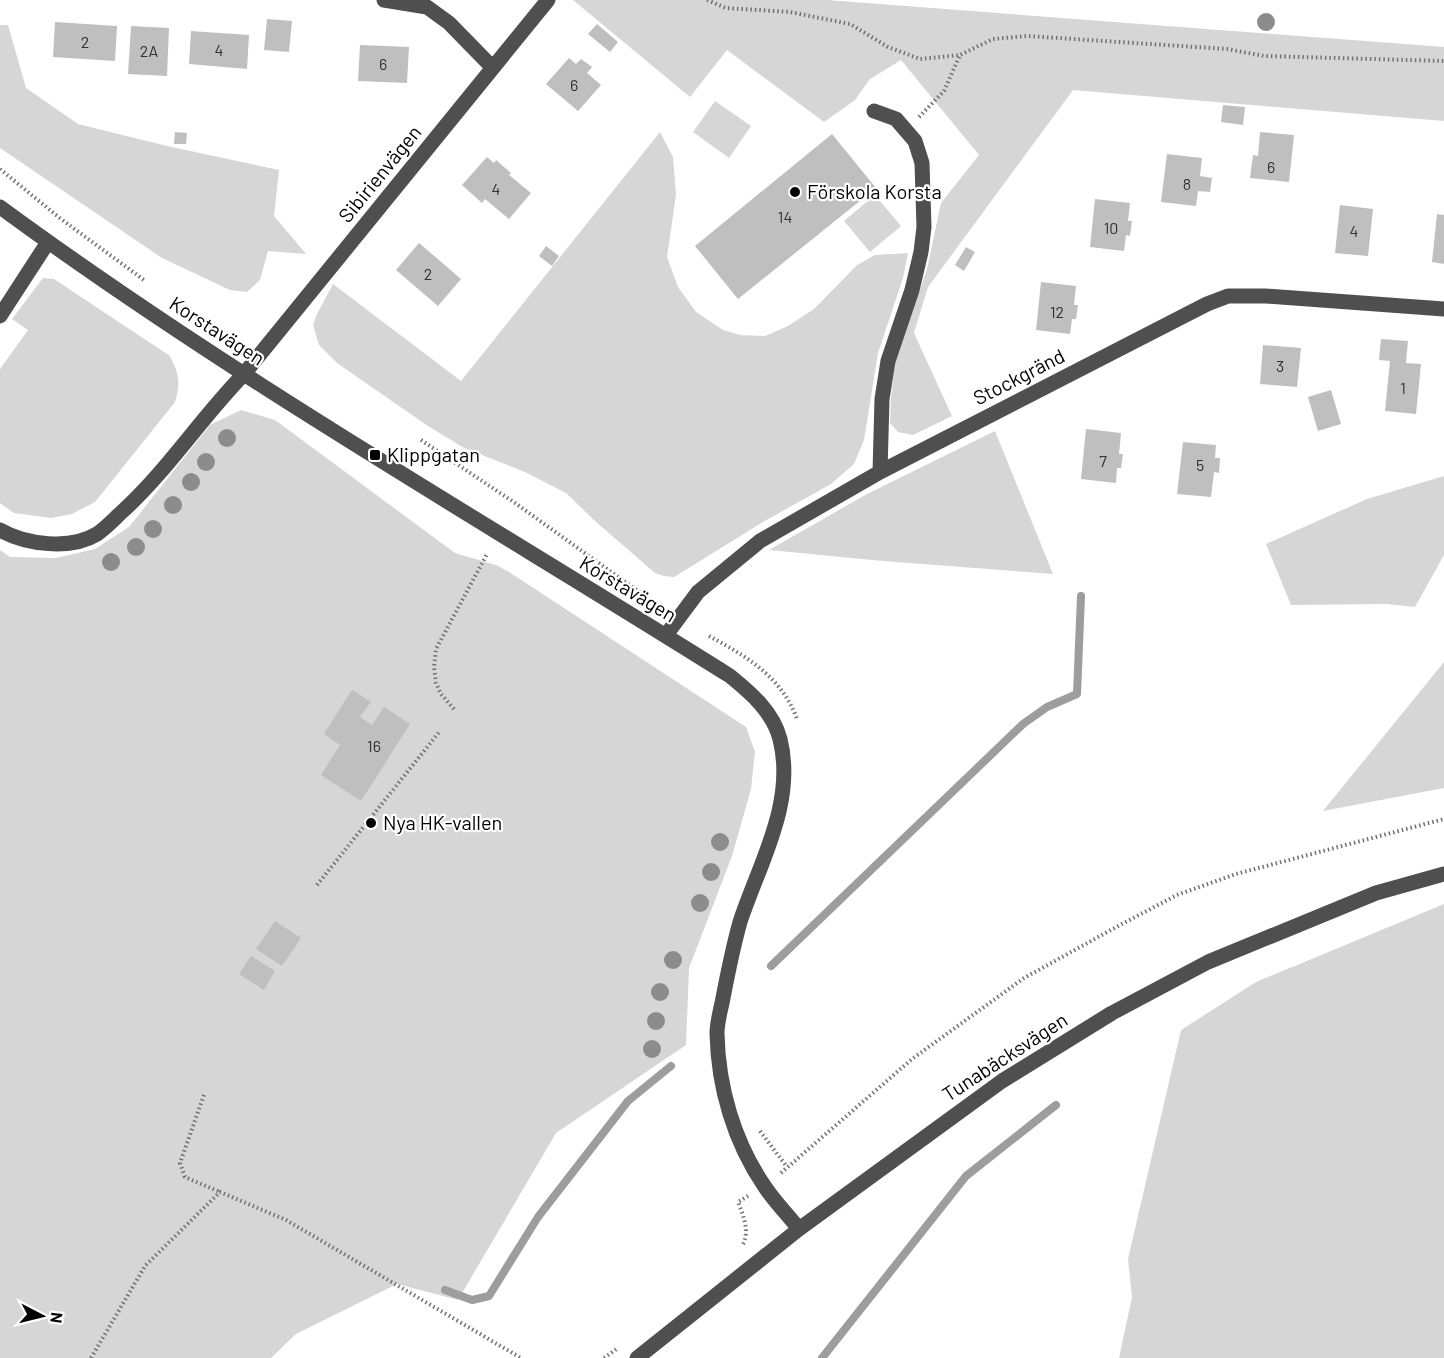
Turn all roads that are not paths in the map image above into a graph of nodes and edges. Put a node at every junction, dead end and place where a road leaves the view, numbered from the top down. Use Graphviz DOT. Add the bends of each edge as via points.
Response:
graph roads {
  1 [pos="384,0"];
  2 [pos="548,0"];
  3 [pos="493,68"];
  4 [pos="874,111"];
  5 [pos="0,207"];
  6 [pos="48,242"];
  7 [pos="1444,309"];
  8 [pos="0,316"];
  9 [pos="244,374"];
  10 [pos="880,472"];
  11 [pos="0,530"];
  12 [pos="666,635"];
  13 [pos="1444,874"];
  14 [pos="799,1229"];
  15 [pos="637,1358"];
  1 -- 3 [label="street" via="427,7 449,23"];
  2 -- 3 [label="street, Sibirienvägen"];
  3 -- 9 [label="street, Sibirienvägen"];
  4 -- 10 [label="street" via="896,119 915,141 922,163 924,227 912,290 883,389"];
  5 -- 6 [label="street, Korstavägen"];
  6 -- 8 [label="street"];
  6 -- 9 [label="street, Korstavägen"];
  7 -- 10 [label="street, Stockgränd" via="1228,296"];
  9 -- 11 [label="street" via="142,493 97,534 73,542 42,543"];
  9 -- 12 [label="street, Korstavägen"];
  10 -- 12 [label="street, Stockgränd" via="760,541 698,592"];
  12 -- 14 [label="street, Korstavägen" via="751,692 767,712 779,738 782,796 729,963 717,1031 719,1072 730,1118 765,1186"];
  13 -- 14 [label="street, Tunabäcksvägen" via="1376,893 1208,962 1112,1013 1002,1081"];
  14 -- 15 [label="street, Tunabäcksvägen"];
}
